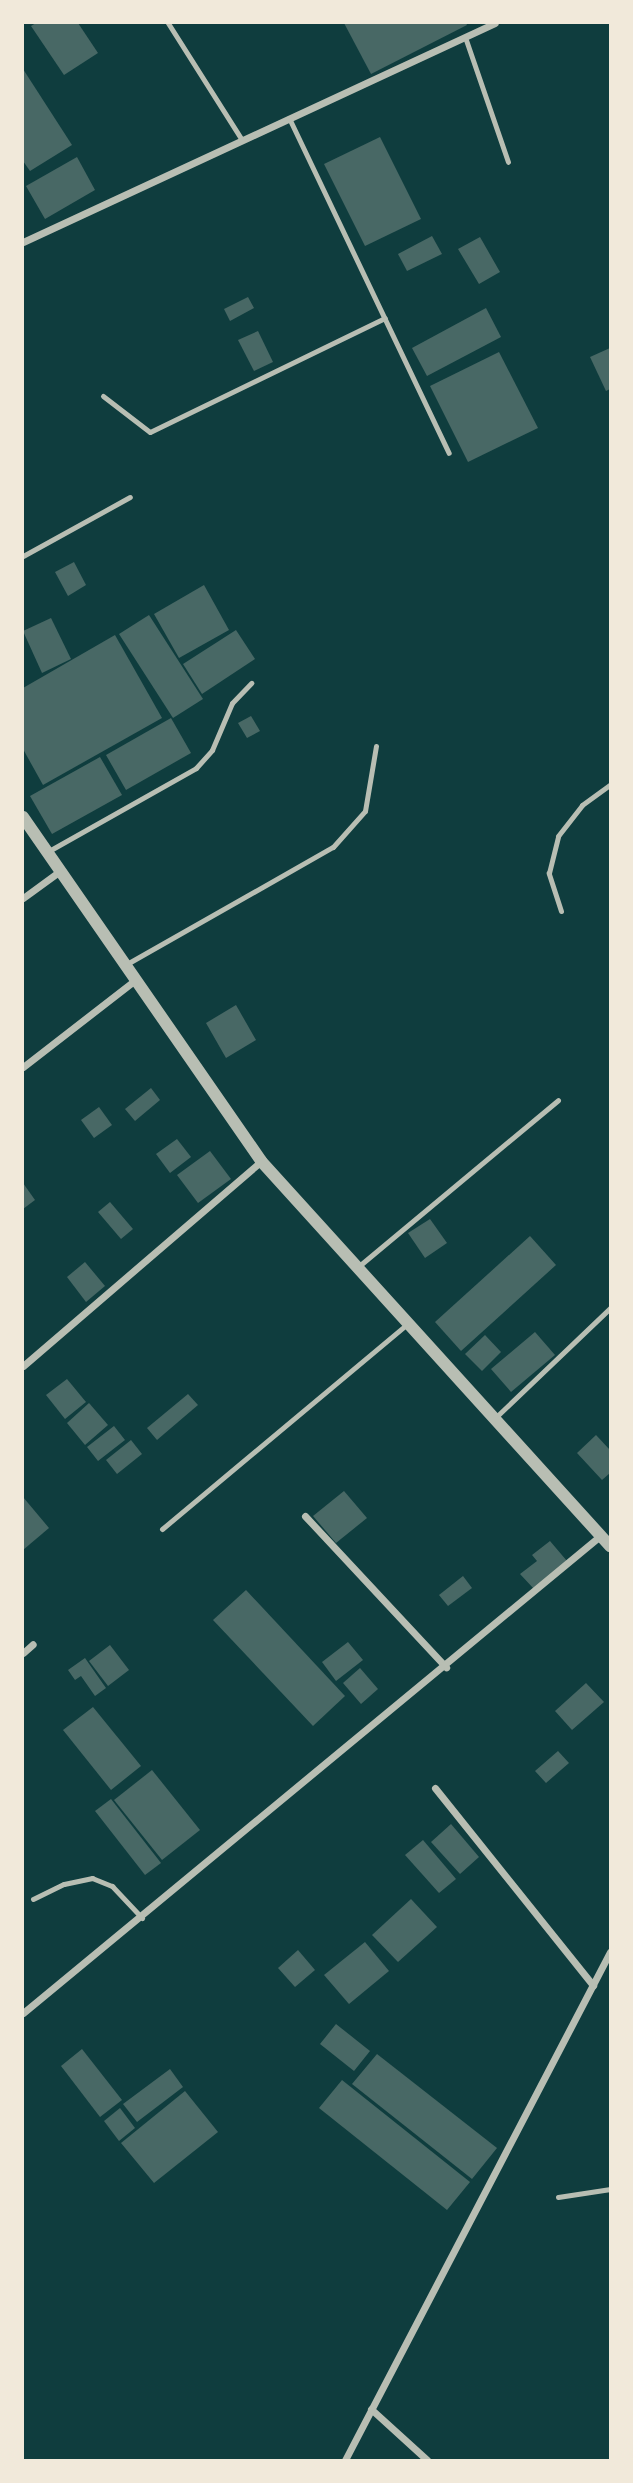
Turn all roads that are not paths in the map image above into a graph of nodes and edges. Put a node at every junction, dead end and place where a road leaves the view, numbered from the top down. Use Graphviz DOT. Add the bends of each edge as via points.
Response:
graph roads {
  1 [pos="168,23"];
  2 [pos="495,23"];
  3 [pos="465,37"];
  4 [pos="289,118"];
  5 [pos="242,140"];
  6 [pos="508,162"];
  7 [pos="23,242"];
  8 [pos="385,318"];
  9 [pos="103,396"];
  10 [pos="449,453"];
  11 [pos="130,497"];
  12 [pos="23,556"];
  13 [pos="251,683"];
  14 [pos="376,746"];
  15 [pos="610,785"];
  16 [pos="23,817"];
  17 [pos="47,852"];
  18 [pos="60,871"];
  19 [pos="23,898"];
  20 [pos="561,911"];
  21 [pos="125,965"];
  22 [pos="135,980"];
  23 [pos="23,1068"];
  24 [pos="558,1100"];
  25 [pos="261,1161"];
  26 [pos="359,1266"];
  27 [pos="610,1308"];
  28 [pos="410,1322"];
  29 [pos="23,1366"];
  30 [pos="496,1417"];
  31 [pos="305,1516"];
  32 [pos="162,1529"];
  33 [pos="600,1536"];
  34 [pos="610,1546"];
  35 [pos="33,1644"];
  36 [pos="23,1653"];
  37 [pos="446,1667"];
  38 [pos="435,1788"];
  39 [pos="33,1899"];
  40 [pos="142,1918"];
  41 [pos="610,1952"];
  42 [pos="593,1984"];
  43 [pos="23,2013"];
  44 [pos="610,2189"];
  45 [pos="558,2197"];
  46 [pos="371,2409"];
  47 [pos="345,2460"];
  48 [pos="427,2460"];
  1 -- 5 [label="lane"];
  2 -- 3 [label="street"];
  3 -- 4 [label="street"];
  3 -- 6 [label="lane"];
  4 -- 5 [label="street"];
  4 -- 8 [label="lane"];
  5 -- 7 [label="street"];
  8 -- 9 [label="lane" via="150,432"];
  8 -- 10 [label="lane"];
  11 -- 12 [label="lane"];
  13 -- 17 [label="lane" via="232,703 212,750 196,768"];
  14 -- 21 [label="lane" via="365,811 333,847"];
  15 -- 20 [label="lane" via="582,805 558,836 550,873"];
  16 -- 17 [label="street"];
  17 -- 18 [label="street"];
  18 -- 19 [label="street"];
  18 -- 21 [label="street"];
  21 -- 22 [label="street"];
  22 -- 23 [label="street"];
  22 -- 25 [label="street"];
  24 -- 26 [label="lane"];
  25 -- 26 [label="street"];
  25 -- 29 [label="street"];
  26 -- 28 [label="street"];
  27 -- 30 [label="lane"];
  28 -- 30 [label="street"];
  28 -- 32 [label="lane"];
  30 -- 33 [label="street"];
  31 -- 37 [label="street"];
  33 -- 34 [label="street"];
  33 -- 37 [label="street"];
  35 -- 36 [label="street"];
  37 -- 40 [label="street"];
  38 -- 42 [label="street"];
  39 -- 40 [label="lane" via="64,1884 92,1878 112,1886"];
  40 -- 43 [label="street"];
  41 -- 42 [label="street"];
  42 -- 46 [label="street"];
  44 -- 45 [label="lane"];
  46 -- 47 [label="street"];
  46 -- 48 [label="street"];
}
